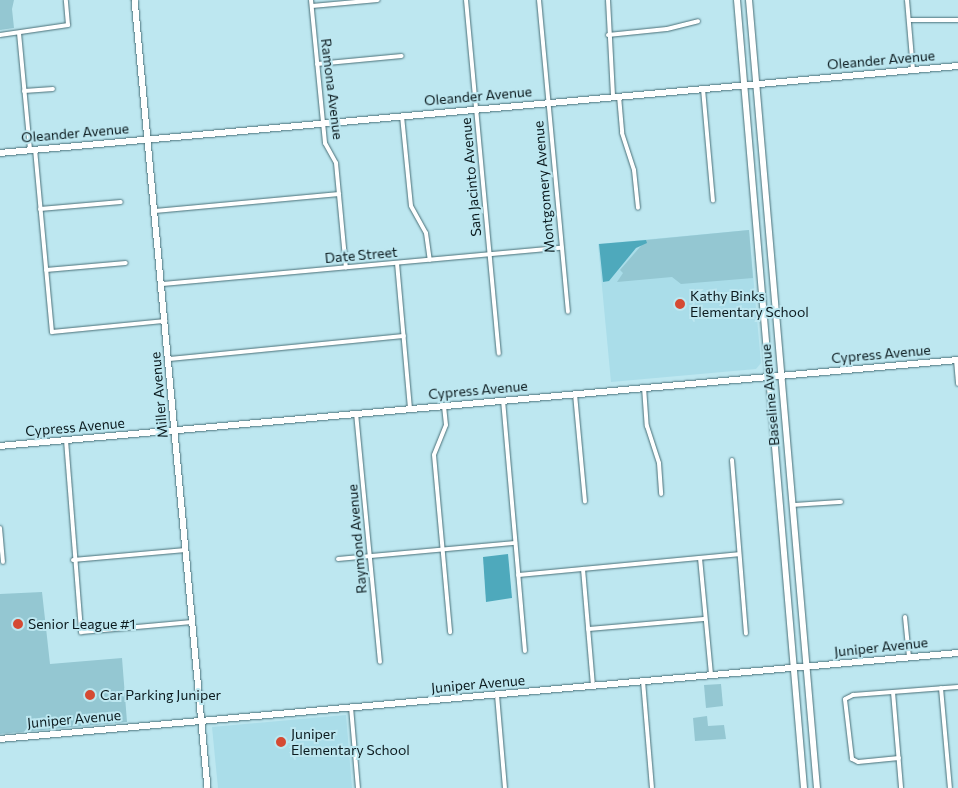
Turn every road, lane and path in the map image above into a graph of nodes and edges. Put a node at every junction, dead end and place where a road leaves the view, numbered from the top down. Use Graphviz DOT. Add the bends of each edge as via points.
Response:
graph roads {
  1 [pos="66,0"];
  2 [pos="136,0"];
  3 [pos="311,0"];
  4 [pos="378,0"];
  5 [pos="466,0"];
  6 [pos="539,0"];
  7 [pos="608,0"];
  8 [pos="737,0"];
  9 [pos="749,0"];
  10 [pos="907,0"];
  11 [pos="312,6"];
  12 [pos="908,20"];
  13 [pos="958,20"];
  14 [pos="698,21"];
  15 [pos="19,33"];
  16 [pos="0,35"];
  17 [pos="608,35"];
  18 [pos="402,56"];
  19 [pos="317,64"];
  20 [pos="958,66"];
  21 [pos="913,70"];
  22 [pos="755,84"];
  23 [pos="743,85"];
  24 [pos="703,88"];
  25 [pos="53,89"];
  26 [pos="24,91"];
  27 [pos="616,96"];
  28 [pos="548,103"];
  29 [pos="476,109"];
  30 [pos="402,116"];
  31 [pos="323,123"];
  32 [pos="148,139"];
  33 [pos="33,150"];
  34 [pos="0,152"];
  35 [pos="339,194"];
  36 [pos="713,201"];
  37 [pos="121,202"];
  38 [pos="40,208"];
  39 [pos="638,208"];
  40 [pos="155,212"];
  41 [pos="561,248"];
  42 [pos="490,254"];
  43 [pos="430,260"];
  44 [pos="126,263"];
  45 [pos="397,263"];
  46 [pos="346,268"];
  47 [pos="46,270"];
  48 [pos="162,284"];
  49 [pos="568,312"];
  50 [pos="165,322"];
  51 [pos="404,336"];
  52 [pos="499,353"];
  53 [pos="169,359"];
  54 [pos="957,360"];
  55 [pos="781,375"];
  56 [pos="769,376"];
  57 [pos="958,384"];
  58 [pos="644,387"];
  59 [pos="575,394"];
  60 [pos="503,400"];
  61 [pos="444,406"];
  62 [pos="410,409"];
  63 [pos="356,413"];
  64 [pos="175,430"];
  65 [pos="66,440"];
  66 [pos="0,446"];
  67 [pos="732,460"];
  68 [pos="661,494"];
  69 [pos="585,502"];
  70 [pos="841,502"];
  71 [pos="793,505"];
  72 [pos="0,528"];
  73 [pos="515,543"];
  74 [pos="186,550"];
  75 [pos="443,550"];
  76 [pos="739,554"];
  77 [pos="371,557"];
  78 [pos="700,558"];
  79 [pos="338,559"];
  80 [pos="73,560"];
  81 [pos="3,562"];
  82 [pos="583,569"];
  83 [pos="518,575"];
  84 [pos="906,616"];
  85 [pos="705,618"];
  86 [pos="192,622"];
  87 [pos="588,630"];
  88 [pos="450,632"];
  89 [pos="746,633"];
  90 [pos="525,651"];
  91 [pos="958,653"];
  92 [pos="909,657"];
  93 [pos="380,662"];
  94 [pos="807,667"];
  95 [pos="794,668"];
  96 [pos="711,675"];
  97 [pos="643,681"];
  98 [pos="593,686"];
  99 [pos="958,687"];
  100 [pos="942,688"];
  101 [pos="893,692"];
  102 [pos="497,695"];
  103 [pos="351,707"];
  104 [pos="202,720"];
  105 [pos="0,739"];
  106 [pos="899,758"];
  107 [pos="208,788"];
  108 [pos="358,788"];
  109 [pos="505,788"];
  110 [pos="652,788"];
  111 [pos="804,788"];
  112 [pos="818,788"];
  113 [pos="901,788"];
  114 [pos="950,788"];
  1 -- 15 [label="street" via="68,25"];
  2 -- 32 [label="street, Miller Avenue"];
  3 -- 11 [label="street, Ramona Avenue"];
  4 -- 11 [label="street"];
  5 -- 29 [label="street, San Jacinto Avenue"];
  6 -- 28 [label="street, Montgomery Avenue"];
  7 -- 17 [label="street"];
  8 -- 23 [label="main road, Baseline Avenue"];
  9 -- 22 [label="main road, Baseline Avenue"];
  10 -- 12 [label="street"];
  11 -- 19 [label="street, Ramona Avenue"];
  12 -- 13 [label="street"];
  12 -- 21 [label="street"];
  14 -- 17 [label="street" via="667,29"];
  15 -- 16 [label="street"];
  15 -- 26 [label="street"];
  17 -- 27 [label="street"];
  18 -- 19 [label="street"];
  19 -- 31 [label="street, Ramona Avenue"];
  20 -- 21 [label="street, Oleander Avenue"];
  21 -- 22 [label="street, Oleander Avenue"];
  22 -- 23 [label="street, Oleander Avenue"];
  22 -- 55 [label="main road, Baseline Avenue"];
  23 -- 24 [label="street, Oleander Avenue"];
  23 -- 56 [label="main road, Baseline Avenue"];
  24 -- 27 [label="street, Oleander Avenue"];
  24 -- 36 [label="street"];
  25 -- 26 [label="street"];
  26 -- 33 [label="street"];
  27 -- 28 [label="street, Oleander Avenue"];
  27 -- 39 [label="street" via="622,132 634,170"];
  28 -- 29 [label="street, Oleander Avenue"];
  28 -- 41 [label="street, Montgomery Avenue"];
  29 -- 30 [label="street, Oleander Avenue"];
  29 -- 42 [label="street, San Jacinto Avenue"];
  30 -- 31 [label="street, Oleander Avenue"];
  30 -- 43 [label="street" via="411,206 426,233"];
  31 -- 32 [label="street, Oleander Avenue"];
  31 -- 35 [label="street, Ramona Avenue" via="325,143 336,163"];
  32 -- 33 [label="street, Oleander Avenue"];
  32 -- 40 [label="street, Miller Avenue"];
  33 -- 34 [label="street, Oleander Avenue"];
  33 -- 38 [label="street"];
  35 -- 40 [label="street"];
  35 -- 46 [label="street, Ramona Avenue"];
  37 -- 38 [label="street"];
  38 -- 47 [label="street"];
  40 -- 48 [label="street, Miller Avenue"];
  41 -- 42 [label="street, Date Street"];
  41 -- 49 [label="street, Montgomery Avenue"];
  42 -- 43 [label="street, Date Street"];
  42 -- 52 [label="street, San Jacinto Avenue"];
  43 -- 45 [label="street, Date Street"];
  44 -- 47 [label="street"];
  45 -- 46 [label="street, Date Street"];
  45 -- 51 [label="street"];
  46 -- 48 [label="street, Date Street"];
  47 -- 50 [label="street" via="52,332"];
  48 -- 50 [label="street, Miller Avenue"];
  50 -- 53 [label="street, Miller Avenue"];
  51 -- 53 [label="street"];
  51 -- 62 [label="street"];
  53 -- 64 [label="street, Miller Avenue"];
  54 -- 55 [label="street, Cypress Avenue"];
  54 -- 57 [label="street"];
  55 -- 56 [label="street, Cypress Avenue"];
  55 -- 71 [label="main road, Baseline Avenue"];
  56 -- 58 [label="street, Cypress Avenue"];
  56 -- 95 [label="main road, Baseline Avenue"];
  58 -- 59 [label="street, Cypress Avenue"];
  58 -- 68 [label="street" via="647,426 659,463"];
  59 -- 60 [label="street, Cypress Avenue"];
  59 -- 69 [label="street"];
  60 -- 61 [label="street, Cypress Avenue"];
  60 -- 73 [label="street"];
  61 -- 62 [label="street, Cypress Avenue"];
  61 -- 75 [label="street" via="446,426 434,455"];
  62 -- 63 [label="street, Cypress Avenue"];
  63 -- 64 [label="street, Cypress Avenue"];
  63 -- 77 [label="street, Raymond Avenue"];
  64 -- 65 [label="street, Cypress Avenue"];
  64 -- 74 [label="street, Miller Avenue"];
  65 -- 66 [label="street, Cypress Avenue"];
  65 -- 80 [label="street"];
  67 -- 76 [label="street"];
  70 -- 71 [label="street"];
  71 -- 94 [label="main road, Baseline Avenue"];
  72 -- 81 [label="street"];
  73 -- 75 [label="street"];
  73 -- 83 [label="street"];
  74 -- 80 [label="street"];
  74 -- 86 [label="street, Miller Avenue"];
  75 -- 77 [label="street"];
  75 -- 88 [label="street"];
  76 -- 78 [label="street"];
  76 -- 89 [label="street"];
  77 -- 79 [label="street"];
  77 -- 93 [label="street, Raymond Avenue"];
  78 -- 82 [label="street"];
  78 -- 85 [label="street"];
  80 -- 86 [label="street" via="81,632"];
  82 -- 83 [label="street"];
  82 -- 87 [label="street"];
  83 -- 90 [label="street"];
  84 -- 92 [label="street"];
  85 -- 87 [label="street"];
  85 -- 96 [label="street"];
  86 -- 104 [label="street, Miller Avenue"];
  87 -- 98 [label="street"];
  91 -- 92 [label="street, Juniper Avenue"];
  92 -- 94 [label="street, Juniper Avenue"];
  94 -- 95 [label="street, Juniper Avenue"];
  94 -- 112 [label="main road, Baseline Avenue"];
  95 -- 96 [label="street, Juniper Avenue"];
  95 -- 111 [label="main road, Baseline Avenue"];
  96 -- 97 [label="street, Juniper Avenue"];
  97 -- 98 [label="street, Juniper Avenue"];
  97 -- 110 [label="street"];
  98 -- 102 [label="street, Juniper Avenue"];
  99 -- 100 [label="street"];
  100 -- 101 [label="street"];
  100 -- 114 [label="street"];
  101 -- 106 [label="street"];
  101 -- 106 [label="street" via="852,695 845,699 852,759 858,762"];
  102 -- 103 [label="street, Juniper Avenue"];
  102 -- 109 [label="street"];
  103 -- 104 [label="street, Juniper Avenue"];
  103 -- 108 [label="street"];
  104 -- 105 [label="street, Juniper Avenue"];
  104 -- 107 [label="street, Miller Avenue"];
  106 -- 113 [label="street"];
}
